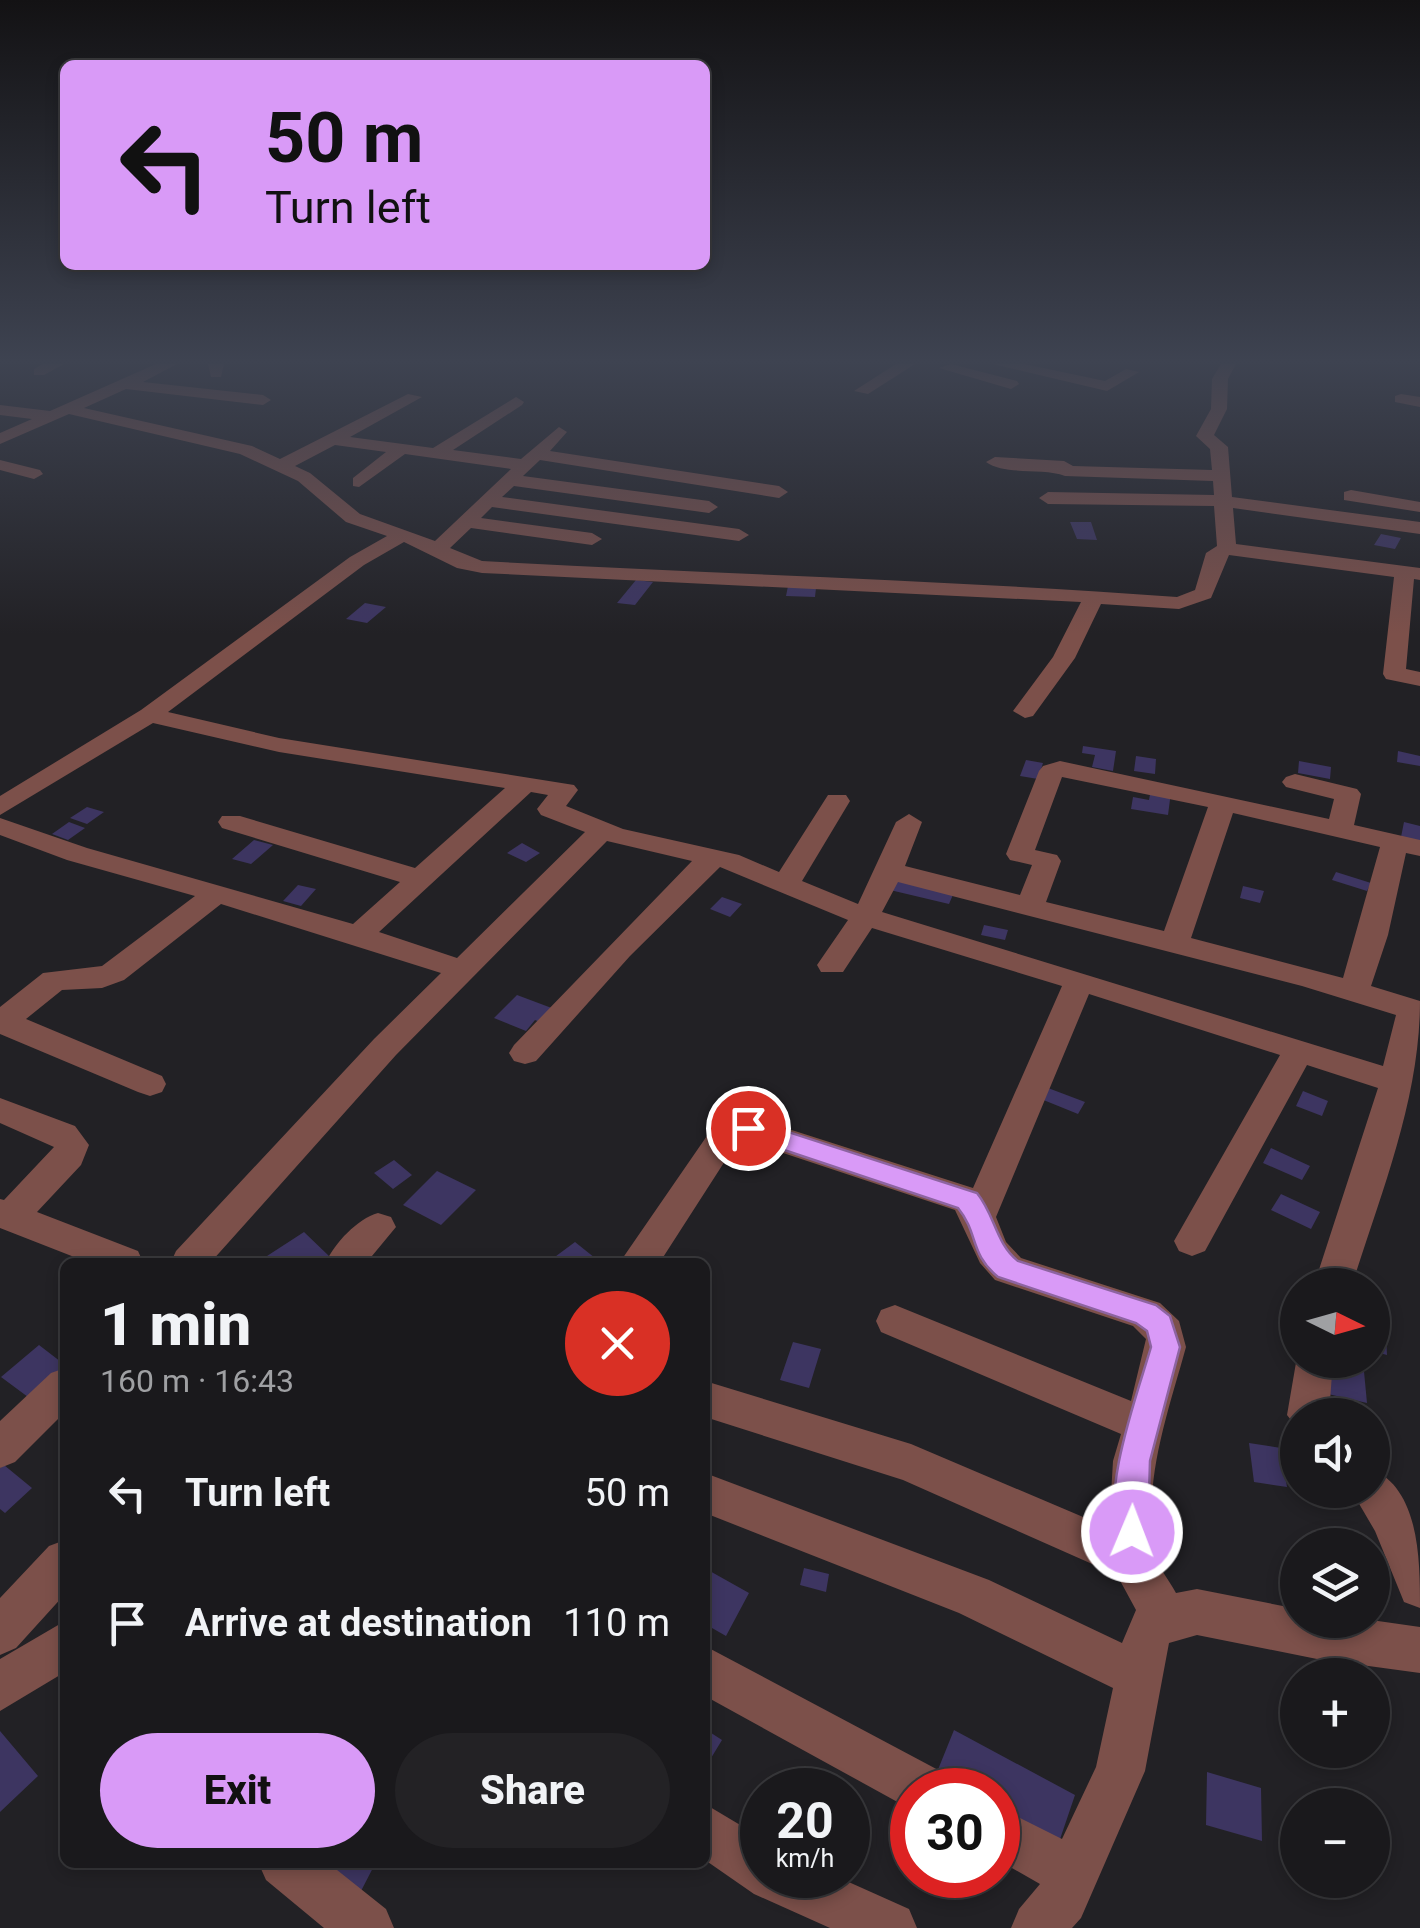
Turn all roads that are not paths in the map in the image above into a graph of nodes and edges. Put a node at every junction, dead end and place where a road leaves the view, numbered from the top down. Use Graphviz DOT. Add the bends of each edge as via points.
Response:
graph roads {
  1 [pos="250,454"];
  2 [pos="306,454"];
  3 [pos="395,454"];
  4 [pos="428,454"];
  5 [pos="526,454"];
  6 [pos="1220,454"];
  7 [pos="434,455"];
  8 [pos="535,456"];
  9 [pos="994,462"];
  10 [pos="0,465"];
  11 [pos="281,466"];
  12 [pos="34,474"];
  13 [pos="1221,476"];
  14 [pos="510,480"];
  15 [pos="359,482"];
  16 [pos="779,492"];
  17 [pos="1351,496"];
  18 [pos="1048,498"];
  19 [pos="490,501"];
  20 [pos="1223,501"];
  21 [pos="710,507"];
  22 [pos="1420,508"];
  23 [pos="468,522"];
  24 [pos="1420,528"];
  25 [pos="740,534"];
  26 [pos="403,535"];
  27 [pos="592,540"];
  28 [pos="1227,549"];
  29 [pos="436,551"];
  30 [pos="1412,572"];
  31 [pos="1093,599"];
  32 [pos="1396,653"];
  33 [pos="1420,657"];
  34 [pos="1420,679"];
  35 [pos="1024,711"];
  36 [pos="149,715"];
  37 [pos="1295,782"];
  38 [pos="526,783"];
  39 [pos="837,801"];
  40 [pos="1223,802"];
  41 [pos="0,807"];
  42 [pos="231,822"];
  43 [pos="909,822"];
  44 [pos="0,826"];
  45 [pos="1340,828"];
  46 [pos="603,830"];
  47 [pos="1408,845"];
  48 [pos="711,857"];
  49 [pos="890,871"];
  50 [pos="421,879"];
  51 [pos="785,884"];
  52 [pos="216,894"];
  53 [pos="1030,907"];
  54 [pos="860,915"];
  55 [pos="358,935"];
  56 [pos="1174,944"];
  57 [pos="832,965"];
  58 [pos="462,970"];
  59 [pos="1079,980"];
  60 [pos="1354,992"];
  61 [pos="1,1022"];
  62 [pos="1299,1050"];
  63 [pos="526,1053"];
  64 [pos="1396,1082"];
  65 [pos="150,1084"];
  66 [pos="0,1110"];
  67 [pos="979,1214"];
  68 [pos="5,1216"];
  69 [pos="378,1226"];
  70 [pos="1192,1241"];
  71 [pos="115,1258"];
  72 [pos="194,1258"];
  73 [pos="348,1258"];
  74 [pos="642,1258"];
  75 [pos="1337,1268"];
  76 [pos="894,1321"];
  77 [pos="60,1390"];
  78 [pos="710,1401"];
  79 [pos="1144,1426"];
  80 [pos="0,1449"];
  81 [pos="710,1495"];
  82 [pos="1385,1508"];
  83 [pos="1133,1560"];
  84 [pos="60,1566"];
  85 [pos="1420,1586"];
  86 [pos="1165,1617"];
  87 [pos="0,1632"];
  88 [pos="60,1647"];
  89 [pos="1420,1650"];
  90 [pos="710,1673"];
  91 [pos="1139,1676"];
  92 [pos="0,1687"];
  93 [pos="890,1771"];
  94 [pos="710,1833"];
  95 [pos="1020,1844"];
  96 [pos="740,1853"];
  97 [pos="292,1868"];
  98 [pos="1074,1874"];
  99 [pos="824,1898"];
  100 [pos="367,1928"];
  101 [pos="890,1928"];
  102 [pos="1038,1928"];
  1 -- 11 [label="street"];
  2 -- 11 [label="street"];
  3 -- 15 [label="street"];
  4 -- 7 [label="street"];
  5 -- 8 [label="street"];
  6 -- 13 [label="street"];
  7 -- 8 [label="street"];
  8 -- 14 [label="street"];
  8 -- 16 [label="street"];
  9 -- 13 [label="street"];
  10 -- 12 [label="street"];
  11 -- 26 [label="street" via="353,518"];
  13 -- 20 [label="street"];
  14 -- 19 [label="street"];
  14 -- 21 [label="street"];
  17 -- 22 [label="street"];
  18 -- 20 [label="street"];
  19 -- 23 [label="street"];
  19 -- 25 [label="street"];
  20 -- 24 [label="street"];
  20 -- 28 [label="street"];
  23 -- 27 [label="street"];
  23 -- 29 [label="street"];
  26 -- 29 [label="street"];
  26 -- 36 [label="street" via="357,561"];
  28 -- 30 [label="street"];
  28 -- 31 [label="street" via="1216,553 1204,594 1196,600"];
  29 -- 31 [label="street" via="464,564 513,571"];
  30 -- 32 [label="street"];
  31 -- 35 [label="street" via="1064,658"];
  32 -- 33 [label="street"];
  32 -- 34 [label="street" via="1394,674"];
  36 -- 38 [label="street" via="279,744"];
  36 -- 41 [label="street"];
  37 -- 45 [label="street" via="1348,794"];
  38 -- 46 [label="street" via="565,790 550,810"];
  38 -- 50 [label="street"];
  39 -- 51 [label="street"];
  40 -- 45 [label="street"];
  40 -- 53 [label="street" via="1060,768 1052,772 1020,854 1046,861"];
  40 -- 56 [label="street"];
  42 -- 50 [label="street"];
  43 -- 49 [label="street"];
  44 -- 52 [label="street"];
  45 -- 47 [label="street"];
  46 -- 48 [label="street"];
  46 -- 58 [label="street"];
  47 -- 60 [label="street"];
  48 -- 51 [label="street"];
  48 -- 63 [label="street"];
  49 -- 53 [label="street"];
  49 -- 54 [label="street" via="876,902"];
  50 -- 55 [label="street"];
  51 -- 54 [label="street"];
  52 -- 55 [label="street"];
  52 -- 61 [label="street" via="113,973 54,980"];
  53 -- 56 [label="street"];
  54 -- 57 [label="street"];
  54 -- 59 [label="street"];
  55 -- 58 [label="street"];
  56 -- 60 [label="street"];
  58 -- 72 [label="street"];
  59 -- 62 [label="street"];
  59 -- 67 [label="street"];
  60 -- 64 [label="street" via="1414,1010"];
  61 -- 65 [label="street"];
  62 -- 64 [label="street"];
  62 -- 70 [label="street"];
  64 -- 75 [label="street"];
  66 -- 68 [label="street" via="63,1135 72,1146"];
  67 -- 74 [label="street" via="968,1200 748,1128 718,1143"];
  67 -- 79 [label="street" via="992,1256 1008,1269 1146,1314 1160,1325 1166,1347"];
  68 -- 71 [label="street"];
  69 -- 73 [label="street"];
  76 -- 79 [label="street"];
  77 -- 80 [label="street"];
  78 -- 83 [label="street" via="911,1464"];
  79 -- 83 [label="street" via="1130,1505"];
  81 -- 91 [label="street" via="973,1596"];
  82 -- 85 [label="street"];
  83 -- 86 [label="street"];
  84 -- 87 [label="street"];
  86 -- 89 [label="street" via="1197,1612"];
  86 -- 91 [label="street" via="1152,1626"];
  88 -- 92 [label="street"];
  90 -- 93 [label="street"];
  91 -- 98 [label="street" via="1120,1771"];
  94 -- 96 [label="street"];
  95 -- 98 [label="street"];
  97 -- 100 [label="street"];
  98 -- 102 [label="street"];
  99 -- 101 [label="street"];
}
